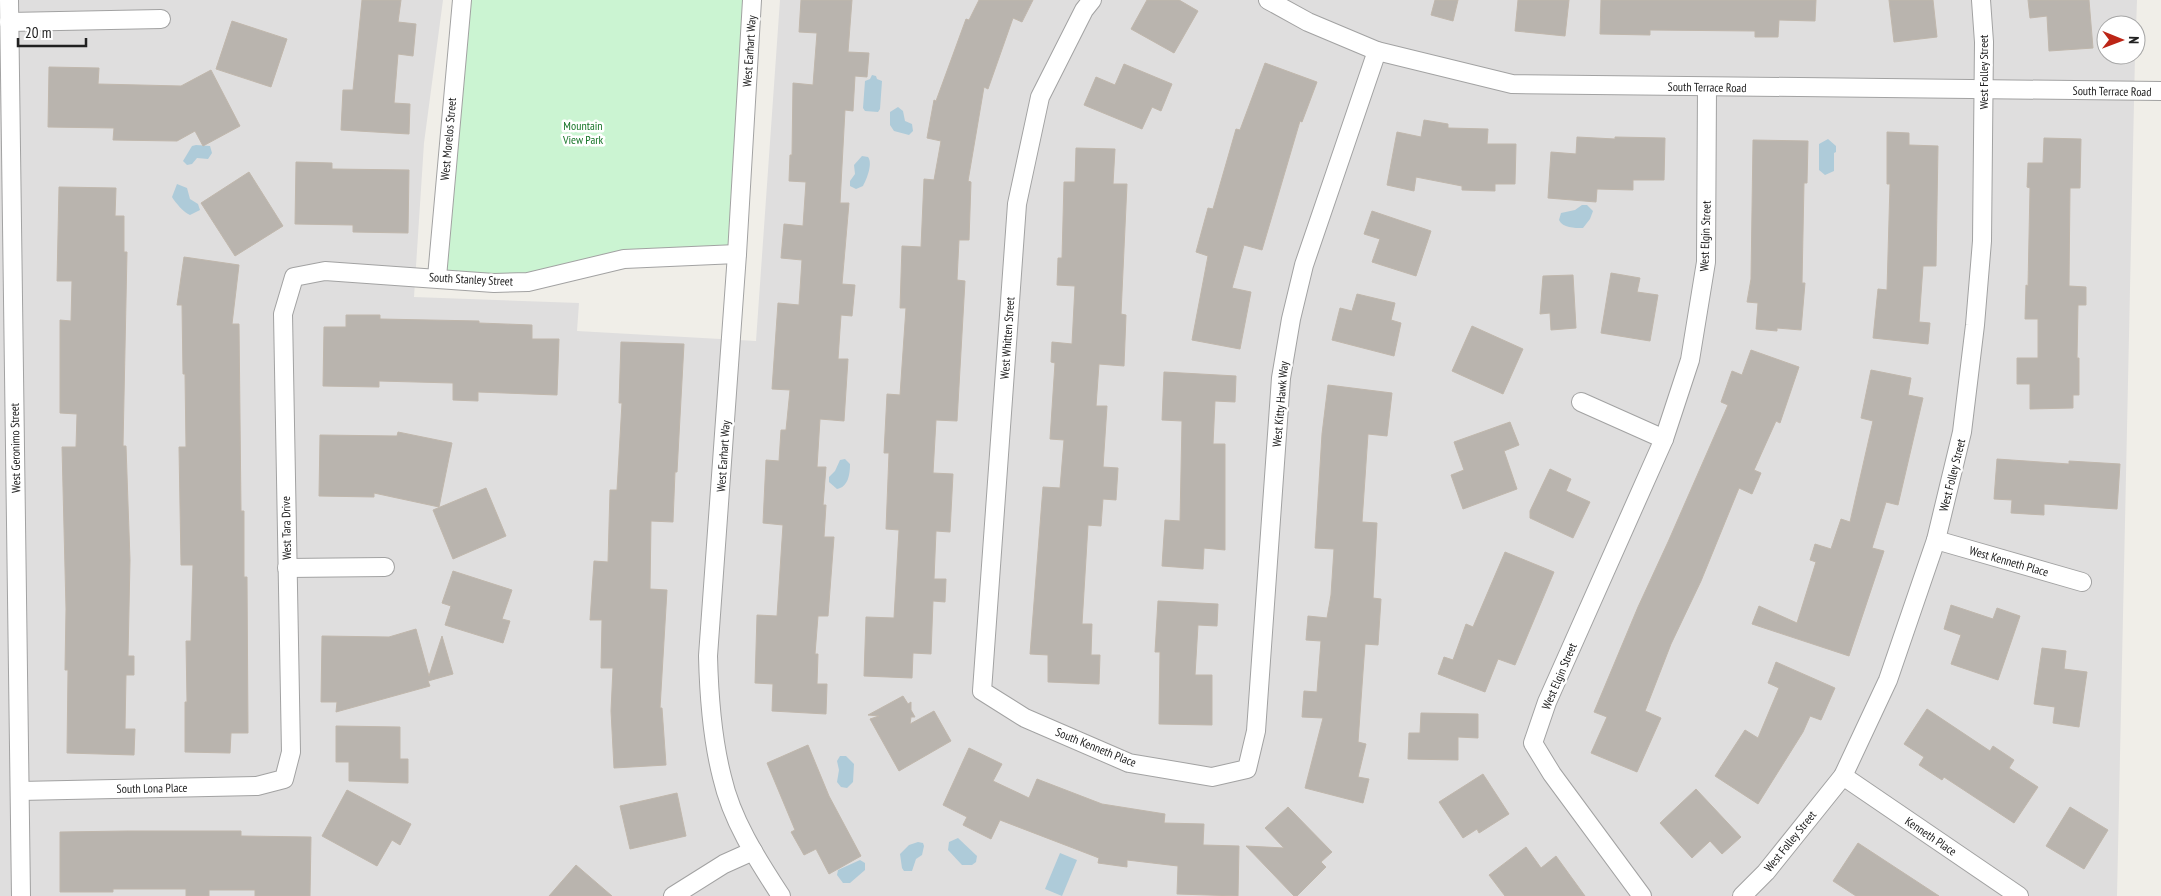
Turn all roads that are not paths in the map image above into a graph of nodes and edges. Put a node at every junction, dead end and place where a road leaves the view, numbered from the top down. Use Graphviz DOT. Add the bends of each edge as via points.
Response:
graph roads {
  1 [pos="9,0"];
  2 [pos="462,0"];
  3 [pos="752,0"];
  4 [pos="1092,0"];
  5 [pos="1268,0"];
  6 [pos="1981,0"];
  7 [pos="161,20"];
  8 [pos="9,22"];
  9 [pos="1377,51"];
  10 [pos="1707,88"];
  11 [pos="1984,90"];
  12 [pos="2161,91"];
  13 [pos="737,254"];
  14 [pos="294,277"];
  15 [pos="437,277"];
  16 [pos="1581,402"];
  17 [pos="1664,439"];
  18 [pos="1936,540"];
  19 [pos="385,567"];
  20 [pos="287,568"];
  21 [pos="2082,582"];
  22 [pos="982,691"];
  23 [pos="1247,769"];
  24 [pos="1843,776"];
  25 [pos="284,779"];
  26 [pos="20,791"];
  27 [pos="752,851"];
  28 [pos="21,896"];
  29 [pos="673,896"];
  30 [pos="781,896"];
  31 [pos="1642,896"];
  32 [pos="1742,896"];
  33 [pos="2019,896"];
  1 -- 8 [label="street, West Geronimo Street"];
  2 -- 15 [label="street, West Morelos Street"];
  3 -- 13 [label="street, West Earhart Way"];
  4 -- 22 [label="street, West Whitten Street" via="1040,97 1016,204"];
  5 -- 9 [label="street, South Terrace Road" via="1308,22"];
  6 -- 11 [label="street, West Folley Street"];
  7 -- 8 [label="street"];
  8 -- 26 [label="street, West Geronimo Street"];
  9 -- 10 [label="street, South Terrace Road" via="1512,84"];
  9 -- 23 [label="street, West Kitty Hawk Way" via="1304,265 1291,319 1281,378 1256,730"];
  10 -- 11 [label="street, South Terrace Road"];
  10 -- 17 [label="street, West Elgin Street" via="1706,262 1690,360"];
  11 -- 12 [label="street, South Terrace Road"];
  11 -- 18 [label="street, West Folley Street" via="1982,241 1975,326 1962,432"];
  13 -- 15 [label="street, South Stanley Street" via="624,259 528,282 494,283"];
  13 -- 27 [label="street, West Earhart Way" via="708,656 710,708 722,778"];
  14 -- 15 [label="street, South Stanley Street" via="325,271"];
  14 -- 20 [label="street, West Tara Drive" via="283,314"];
  16 -- 17 [label="street"];
  17 -- 31 [label="street, West Elgin Street" via="1547,702 1533,743 1552,774"];
  18 -- 21 [label="street, West Kenneth Place"];
  18 -- 24 [label="street, West Folley Street" via="1888,680"];
  19 -- 20 [label="street"];
  20 -- 25 [label="street, West Tara Drive" via="291,752"];
  22 -- 23 [label="street, South Kenneth Place" via="1025,718 1129,763 1212,777"];
  24 -- 32 [label="street, West Folley Street" via="1766,872"];
  24 -- 33 [label="street, Kenneth Place"];
  25 -- 26 [label="street, South Lona Place" via="257,786"];
  26 -- 28 [label="street, West Geronimo Street"];
  27 -- 29 [label="street" via="724,864"];
  27 -- 30 [label="street, West Earhart Way"];
}
